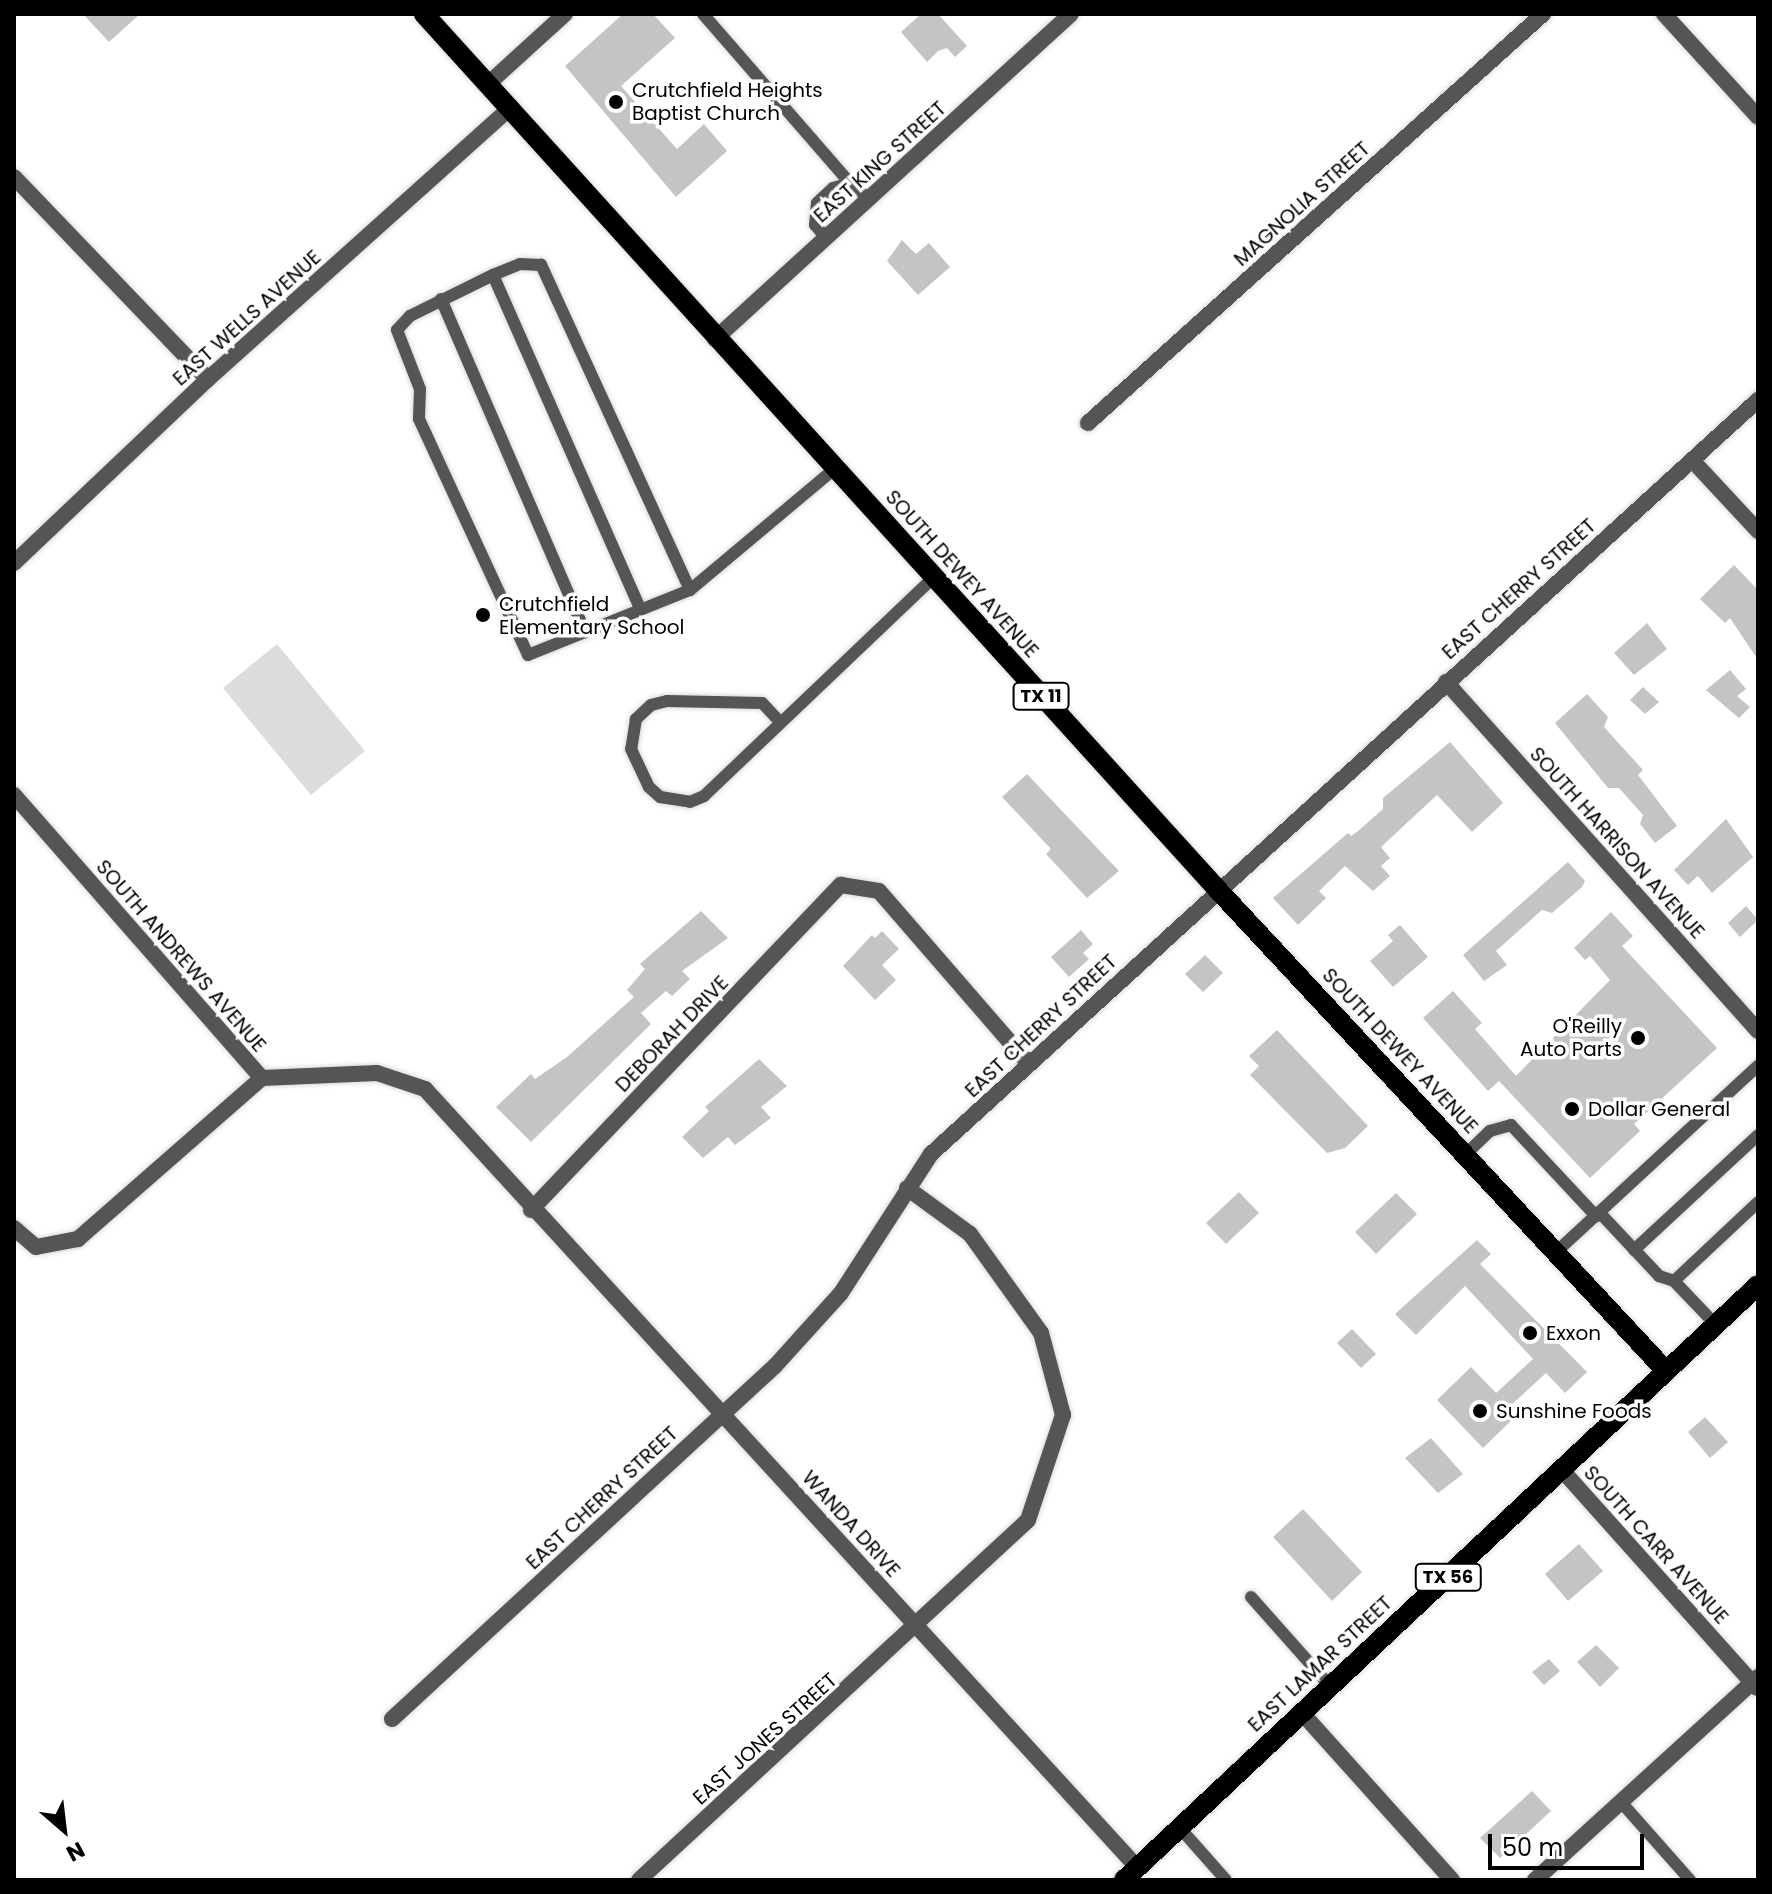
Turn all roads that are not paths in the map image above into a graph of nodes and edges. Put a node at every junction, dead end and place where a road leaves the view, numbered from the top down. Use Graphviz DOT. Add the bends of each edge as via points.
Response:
graph roads {
  1 [pos="424,14"];
  2 [pos="565,14"];
  3 [pos="703,14"];
  4 [pos="1071,14"];
  5 [pos="1543,14"];
  6 [pos="1664,14"];
  7 [pos="488,84"];
  8 [pos="511,107"];
  9 [pos="1758,117"];
  10 [pos="14,177"];
  11 [pos="850,183"];
  12 [pos="869,199"];
  13 [pos="826,238"];
  14 [pos="493,275"];
  15 [pos="441,299"];
  16 [pos="715,339"];
  17 [pos="208,379"];
  18 [pos="1758,400"];
  19 [pos="1088,423"];
  20 [pos="1692,460"];
  21 [pos="834,469"];
  22 [pos="1758,531"];
  23 [pos="14,563"];
  24 [pos="933,578"];
  25 [pos="690,590"];
  26 [pos="641,610"];
  27 [pos="585,632"];
  28 [pos="1446,682"];
  29 [pos="780,722"];
  30 [pos="14,795"];
  31 [pos="1218,890"];
  32 [pos="1758,1031"];
  33 [pos="1029,1064"];
  34 [pos="1758,1066"];
  35 [pos="262,1078"];
  36 [pos="1758,1135"];
  37 [pos="1465,1155"];
  38 [pos="907,1188"];
  39 [pos="1758,1202"];
  40 [pos="531,1210"];
  41 [pos="1598,1214"];
  42 [pos="14,1228"];
  43 [pos="1634,1250"];
  44 [pos="1555,1253"];
  45 [pos="1674,1281"];
  46 [pos="1758,1285"];
  47 [pos="1716,1325"];
  48 [pos="1666,1371"];
  49 [pos="724,1413"];
  50 [pos="1562,1470"];
  51 [pos="1251,1597"];
  52 [pos="917,1628"];
  53 [pos="1756,1683"];
  54 [pos="1331,1687"];
  55 [pos="1303,1714"];
  56 [pos="392,1719"];
  57 [pos="1621,1802"];
  58 [pos="1180,1828"];
  59 [pos="1130,1874"];
  60 [pos="639,1880"];
  61 [pos="1226,1880"];
  62 [pos="1452,1880"];
  63 [pos="1535,1880"];
  64 [pos="1690,1880"];
  1 -- 7 [label="main road, SOUTH DEWEY AVENUE / TX 11"];
  2 -- 7 [label="street"];
  3 -- 11 [label="lane"];
  4 -- 12 [label="street, EAST KING STREET"];
  5 -- 19 [label="street, MAGNOLIA STREET"];
  6 -- 9 [label="street"];
  7 -- 8 [label="main road, SOUTH DEWEY AVENUE / TX 11"];
  8 -- 16 [label="main road, SOUTH DEWEY AVENUE / TX 11"];
  8 -- 17 [label="street, EAST WELLS AVENUE"];
  10 -- 17 [label="street"];
  11 -- 12 [label="lane"];
  11 -- 13 [label="lane" via="833,188 817,203 815,225"];
  12 -- 13 [label="street, EAST KING STREET"];
  13 -- 16 [label="street, EAST KING STREET"];
  14 -- 15 [label="lane"];
  14 -- 25 [label="lane" via="520,264 541,265"];
  14 -- 26 [label="lane"];
  15 -- 27 [label="lane"];
  15 -- 27 [label="lane" via="397,330 420,389 419,419 528,655"];
  16 -- 21 [label="main road, SOUTH DEWEY AVENUE / TX 11"];
  17 -- 23 [label="street, EAST WELLS AVENUE"];
  18 -- 20 [label="street, EAST CHERRY STREET"];
  20 -- 22 [label="street"];
  20 -- 28 [label="street, EAST CHERRY STREET"];
  21 -- 24 [label="main road, SOUTH DEWEY AVENUE / TX 11"];
  21 -- 25 [label="lane"];
  24 -- 29 [label="lane"];
  24 -- 31 [label="main road, SOUTH DEWEY AVENUE / TX 11"];
  25 -- 26 [label="lane"];
  26 -- 27 [label="lane"];
  28 -- 31 [label="street, EAST CHERRY STREET"];
  28 -- 32 [label="street, SOUTH HARRISON AVENUE"];
  29 -- 29 [label="lane" via="704,796 673,802 649,787 631,749 636,719 651,705 667,701 762,703"];
  30 -- 35 [label="street, SOUTH ANDREWS AVENUE"];
  31 -- 33 [label="street, EAST CHERRY STREET"];
  31 -- 37 [label="main road, SOUTH DEWEY AVENUE / TX 11"];
  33 -- 38 [label="street, EAST CHERRY STREET" via="931,1154"];
  33 -- 40 [label="street, DEBORAH DRIVE" via="879,891 841,885"];
  34 -- 41 [label="lane"];
  35 -- 40 [label="street, SOUTH ANDREWS AVENUE" via="377,1073 425,1089"];
  35 -- 42 [label="street" via="78,1239 36,1247"];
  36 -- 43 [label="lane"];
  37 -- 41 [label="lane" via="1490,1131 1511,1125"];
  37 -- 44 [label="main road, SOUTH DEWEY AVENUE / TX 11"];
  38 -- 49 [label="street, EAST CHERRY STREET" via="841,1293"];
  38 -- 52 [label="street, EAST JONES STREET" via="970,1234 1041,1333 1063,1415 1028,1520"];
  39 -- 45 [label="lane"];
  40 -- 49 [label="street, WANDA DRIVE"];
  41 -- 43 [label="lane"];
  41 -- 44 [label="lane"];
  43 -- 45 [label="lane" via="1659,1276"];
  44 -- 48 [label="main road, SOUTH DEWEY AVENUE / TX 11"];
  45 -- 47 [label="lane"];
  46 -- 47 [label="main road, EAST LAMAR STREET / TX 56"];
  47 -- 48 [label="main road, EAST LAMAR STREET / TX 56"];
  48 -- 50 [label="main road, EAST LAMAR STREET / TX 56"];
  49 -- 52 [label="street, WANDA DRIVE"];
  49 -- 56 [label="street, EAST CHERRY STREET"];
  50 -- 53 [label="street, SOUTH CARR AVENUE"];
  50 -- 54 [label="main road, EAST LAMAR STREET / TX 56"];
  51 -- 54 [label="lane"];
  52 -- 59 [label="street, WANDA DRIVE"];
  52 -- 60 [label="street, EAST JONES STREET"];
  53 -- 57 [label="street"];
  54 -- 55 [label="main road, EAST LAMAR STREET / TX 56"];
  55 -- 58 [label="main road, EAST LAMAR STREET / TX 56"];
  55 -- 62 [label="street"];
  57 -- 63 [label="street"];
  57 -- 64 [label="lane"];
  58 -- 59 [label="main road, EAST LAMAR STREET / TX 56"];
  58 -- 61 [label="lane"];
}
